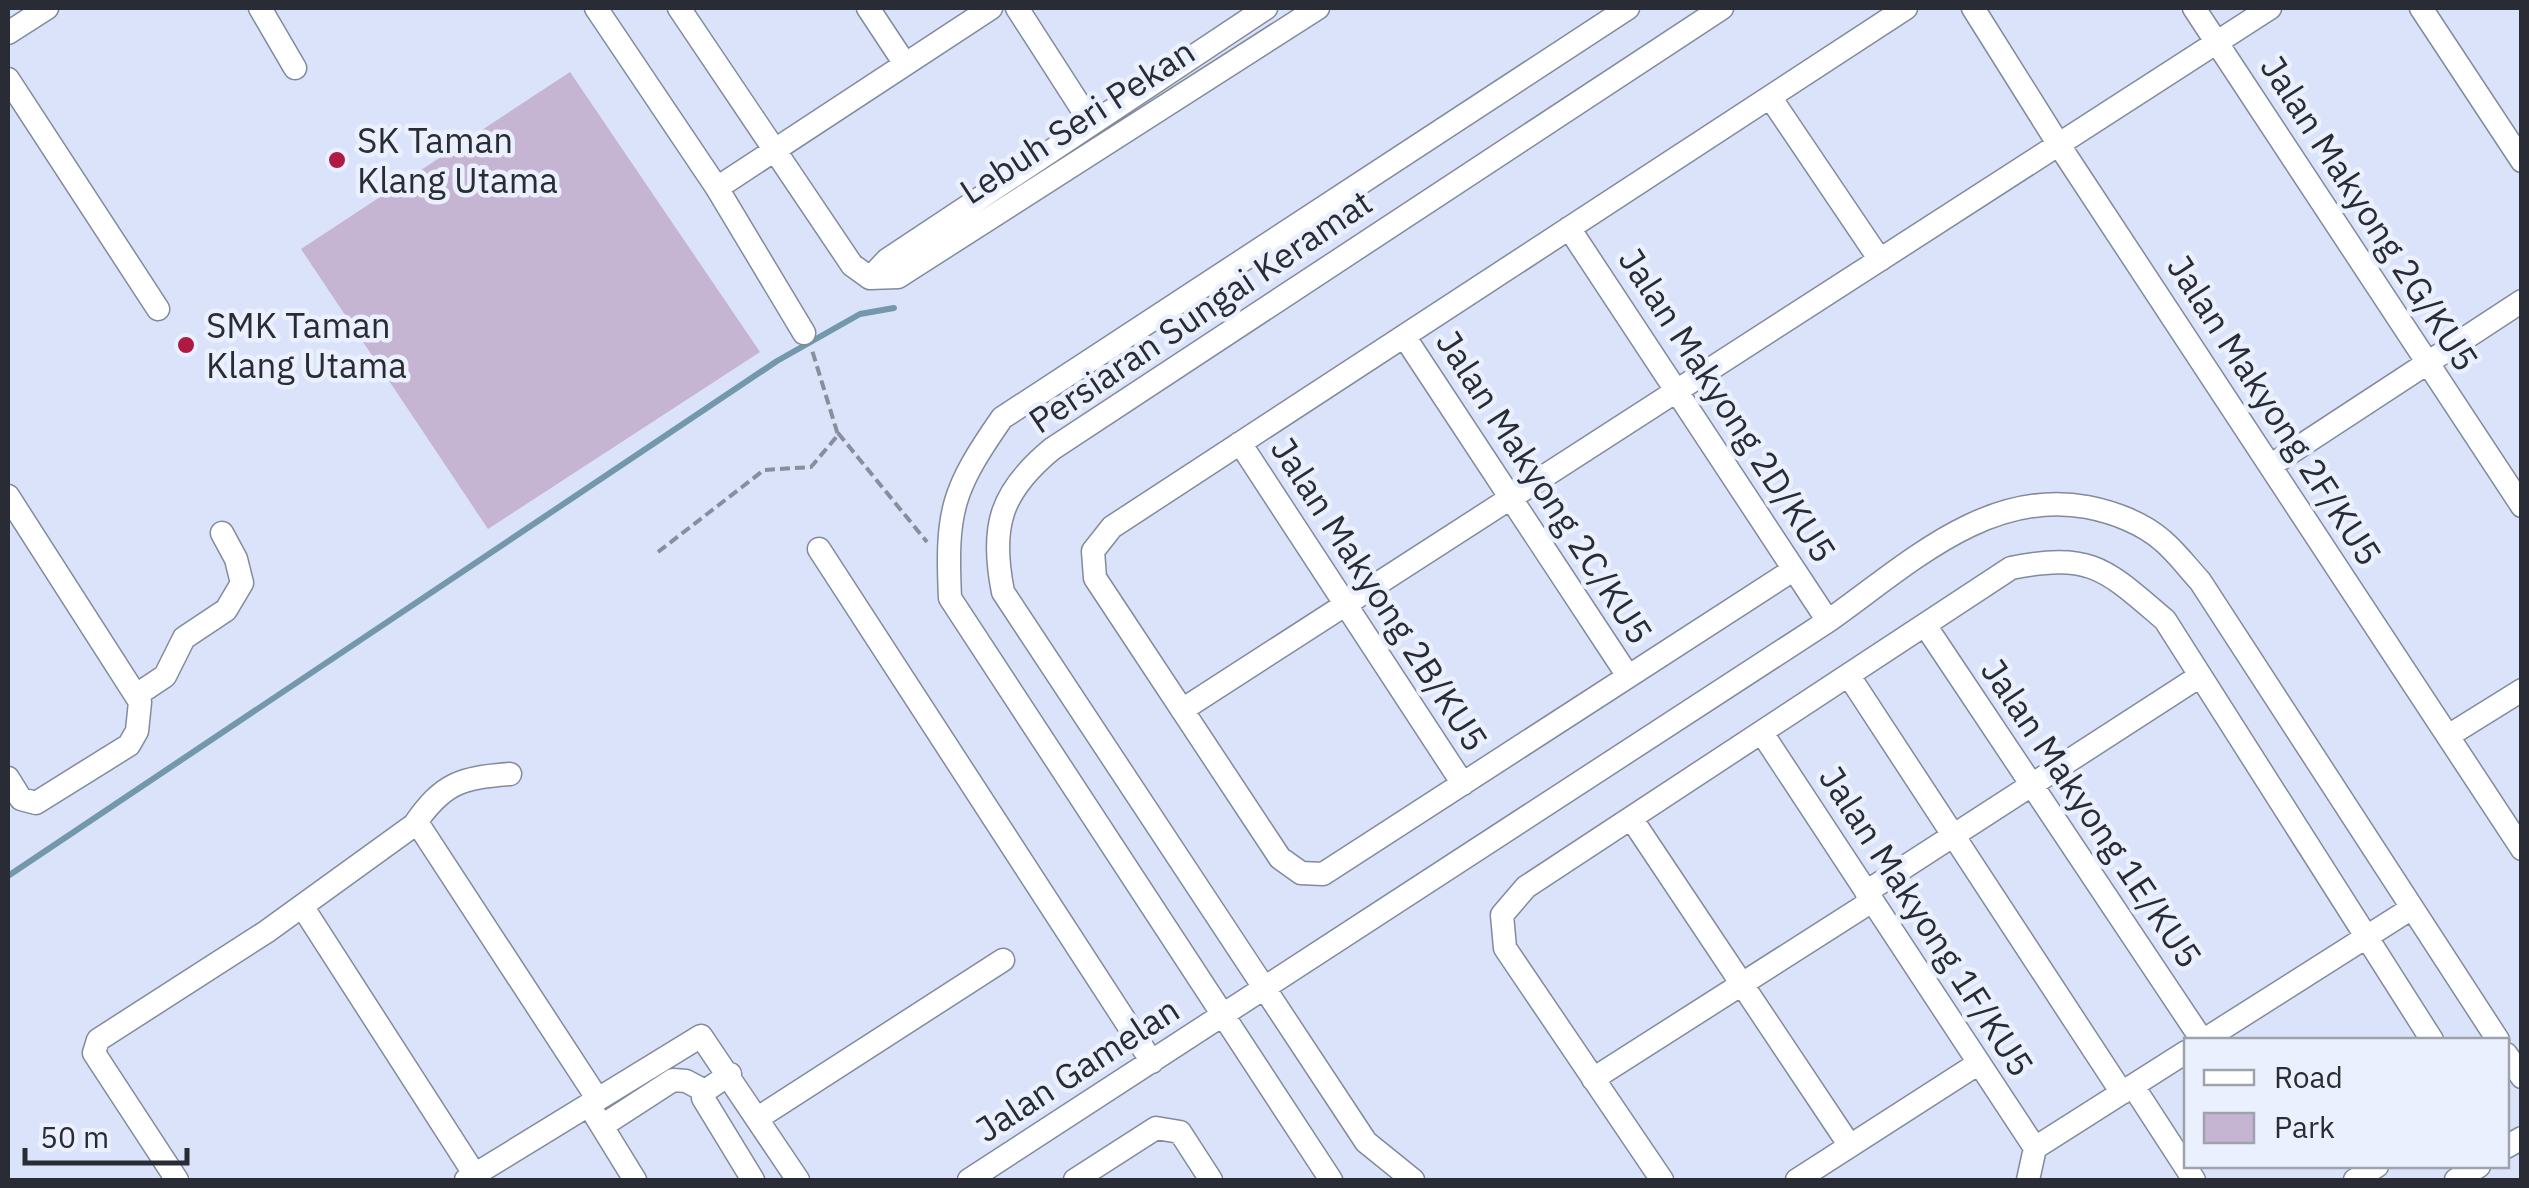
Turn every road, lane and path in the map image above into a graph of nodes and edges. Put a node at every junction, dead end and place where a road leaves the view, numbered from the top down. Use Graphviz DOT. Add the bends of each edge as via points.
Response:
graph roads {
  1 [pos="46,8"];
  2 [pos="260,8"];
  3 [pos="596,8"];
  4 [pos="680,8"];
  5 [pos="868,8"];
  6 [pos="991,8"];
  7 [pos="1018,8"];
  8 [pos="1266,8"];
  9 [pos="1318,8"];
  10 [pos="1628,8"];
  11 [pos="1722,8"];
  12 [pos="1906,8"];
  13 [pos="1974,8"];
  14 [pos="2194,8"];
  15 [pos="2270,8"];
  16 [pos="2422,8"];
  17 [pos="8,34"];
  18 [pos="2216,43"];
  19 [pos="905,64"];
  20 [pos="295,68"];
  21 [pos="8,79"];
  22 [pos="1770,96"];
  23 [pos="1091,123"];
  24 [pos="2059,145"];
  25 [pos="774,151"];
  26 [pos="2522,161"];
  27 [pos="717,188"];
  28 [pos="1569,228"];
  29 [pos="1880,260"];
  30 [pos="870,278"];
  31 [pos="2522,301"];
  32 [pos="158,308"];
  33 [pos="1404,336"];
  34 [pos="808,342"];
  35 [pos="2427,362"];
  36 [pos="1676,392"];
  37 [pos="838,435"];
  38 [pos="1240,443"];
  39 [pos="2270,466"];
  40 [pos="8,496"];
  41 [pos="1510,498"];
  42 [pos="2522,506"];
  43 [pos="222,534"];
  44 [pos="820,549"];
  45 [pos="658,552"];
  46 [pos="949,569"];
  47 [pos="1793,570"];
  48 [pos="1344,606"];
  49 [pos="1828,621"];
  50 [pos="1925,625"];
  51 [pos="1628,676"];
  52 [pos="1849,676"];
  53 [pos="2200,676"];
  54 [pos="2522,690"];
  55 [pos="138,694"];
  56 [pos="1182,710"];
  57 [pos="1762,733"];
  58 [pos="2448,736"];
  59 [pos="510,774"];
  60 [pos="8,778"];
  61 [pos="1462,784"];
  62 [pos="2033,787"];
  63 [pos="1631,818"];
  64 [pos="414,825"];
  65 [pos="1955,836"];
  66 [pos="2522,849"];
  67 [pos="1869,897"];
  68 [pos="302,906"];
  69 [pos="2412,908"];
  70 [pos="2367,937"];
  71 [pos="1002,960"];
  72 [pos="1741,984"];
  73 [pos="1264,990"];
  74 [pos="1223,1016"];
  75 [pos="2202,1038"];
  76 [pos="2206,1038"];
  77 [pos="2431,1038"];
  78 [pos="2497,1038"];
  79 [pos="2184,1053"];
  80 [pos="659,1058"];
  81 [pos="1152,1062"];
  82 [pos="1979,1062"];
  83 [pos="730,1074"];
  84 [pos="1592,1079"];
  85 [pos="673,1080"];
  86 [pos="2127,1089"];
  87 [pos="705,1091"];
  88 [pos="592,1100"];
  89 [pos="758,1118"];
  90 [pos="602,1126"];
  91 [pos="1850,1146"];
  92 [pos="2035,1148"];
  93 [pos="2184,1166"];
  94 [pos="981,1177"];
  95 [pos="471,1178"];
  96 [pos="177,1180"];
  97 [pos="635,1180"];
  98 [pos="753,1180"];
  99 [pos="798,1180"];
  100 [pos="1075,1180"];
  101 [pos="1211,1180"];
  102 [pos="1332,1180"];
  103 [pos="1412,1180"];
  104 [pos="1662,1180"];
  105 [pos="1797,1180"];
  106 [pos="2028,1180"];
  1 -- 17 [label="street"];
  2 -- 20 [label="street"];
  3 -- 27 [label="street"];
  4 -- 25 [label="street"];
  5 -- 19 [label="street"];
  6 -- 19 [label="street"];
  7 -- 23 [label="street"];
  8 -- 23 [label="street"];
  9 -- 30 [label="street, Lebuh Seri Pekan" via="898,278"];
  10 -- 46 [label="street, Persiaran Sungai Keramat" via="1002,418 965,472 947,531"];
  11 -- 73 [label="street, Persiaran Sungai Keramat" via="1052,449 1023,473 1002,508 995,555 1003,592"];
  12 -- 22 [label="street"];
  13 -- 24 [label="street, Jalan Makyong 2F/KU5"];
  14 -- 18 [label="street, Jalan Makyong 2G/KU5"];
  15 -- 18 [label="street"];
  16 -- 26 [label="street"];
  18 -- 24 [label="street"];
  18 -- 35 [label="street, Jalan Makyong 2G/KU5"];
  19 -- 25 [label="street"];
  21 -- 32 [label="street"];
  22 -- 28 [label="street"];
  22 -- 29 [label="street"];
  23 -- 30 [label="street"];
  24 -- 29 [label="street"];
  24 -- 39 [label="street, Jalan Makyong 2F/KU5"];
  25 -- 27 [label="street"];
  25 -- 30 [label="street" via="852,265"];
  27 -- 34 [label="street"];
  28 -- 33 [label="street"];
  28 -- 36 [label="street, Jalan Makyong 2D/KU5"];
  29 -- 36 [label="street"];
  31 -- 35 [label="street"];
  33 -- 38 [label="street"];
  33 -- 41 [label="street, Jalan Makyong 2C/KU5"];
  34 -- 37 [label="path"];
  35 -- 39 [label="street"];
  35 -- 42 [label="street, Jalan Makyong 2G/KU5"];
  36 -- 41 [label="street"];
  36 -- 47 [label="street, Jalan Makyong 2D/KU5"];
  37 -- 45 [label="path" via="811,467 764,470"];
  37 -- 46 [label="path"];
  38 -- 48 [label="street, Jalan Makyong 2B/KU5"];
  38 -- 56 [label="street" via="1112,527 1093,551 1095,578"];
  39 -- 58 [label="street, Jalan Makyong 2F/KU5"];
  40 -- 55 [label="street"];
  41 -- 48 [label="street"];
  41 -- 51 [label="street, Jalan Makyong 2C/KU5"];
  43 -- 55 [label="street" via="242,582 226,610 184,638 165,676"];
  44 -- 81 [label="street"];
  46 -- 74 [label="street, Persiaran Sungai Keramat" via="950,598"];
  47 -- 49 [label="street, Jalan Makyong 2D/KU5"];
  47 -- 51 [label="street"];
  48 -- 56 [label="street"];
  48 -- 61 [label="street, Jalan Makyong 2B/KU5"];
  49 -- 69 [label="street, Jalan Gamelan" via="1946,538 2000,510 2055,502 2113,512 2162,540 2200,581"];
  49 -- 73 [label="street, Jalan Gamelan"];
  50 -- 52 [label="street"];
  50 -- 53 [label="street" via="2011,568 2062,558 2113,575 2165,620"];
  50 -- 62 [label="street, Jalan Makyong 1E/KU5"];
  51 -- 61 [label="street"];
  52 -- 57 [label="street"];
  52 -- 65 [label="street"];
  53 -- 62 [label="street"];
  53 -- 70 [label="street"];
  54 -- 58 [label="street"];
  55 -- 60 [label="street" via="137,731 129,745 36,803 21,799"];
  56 -- 61 [label="street" via="1280,858 1301,873 1323,874"];
  57 -- 63 [label="street"];
  57 -- 67 [label="street, Jalan Makyong 1F/KU5"];
  58 -- 66 [label="street, Jalan Makyong 2F/KU5"];
  59 -- 64 [label="street" via="452,785"];
  62 -- 65 [label="street"];
  62 -- 75 [label="street, Jalan Makyong 1E/KU5"];
  63 -- 72 [label="street"];
  63 -- 84 [label="street" via="1526,887 1502,915 1505,948"];
  64 -- 68 [label="street"];
  64 -- 88 [label="street"];
  65 -- 67 [label="street"];
  65 -- 86 [label="street"];
  67 -- 72 [label="street"];
  67 -- 82 [label="street, Jalan Makyong 1F/KU5"];
  68 -- 95 [label="street"];
  68 -- 96 [label="street" via="94,1046"];
  69 -- 70 [label="street"];
  69 -- 78 [label="street, Jalan Gamelan"];
  70 -- 76 [label="street"];
  70 -- 77 [label="street"];
  71 -- 89 [label="street"];
  72 -- 84 [label="street"];
  72 -- 91 [label="street"];
  73 -- 74 [label="street, Jalan Gamelan"];
  73 -- 103 [label="street, Persiaran Sungai Keramat" via="1366,1142"];
  74 -- 81 [label="street, Jalan Gamelan"];
  74 -- 102 [label="street, Persiaran Sungai Keramat"];
  79 -- 86 [label="street"];
  80 -- 83 [label="street" via="701,1036"];
  80 -- 85 [label="street"];
  80 -- 88 [label="street"];
  81 -- 94 [label="street, Jalan Gamelan"];
  82 -- 91 [label="street"];
  82 -- 92 [label="street, Jalan Makyong 1F/KU5"];
  83 -- 87 [label="street"];
  83 -- 89 [label="street"];
  84 -- 104 [label="street"];
  85 -- 87 [label="street"];
  85 -- 90 [label="street"];
  86 -- 92 [label="street"];
  86 -- 93 [label="street"];
  87 -- 98 [label="street" via="702,1098"];
  88 -- 90 [label="street"];
  88 -- 95 [label="street"];
  89 -- 99 [label="street"];
  90 -- 97 [label="street"];
  91 -- 105 [label="street"];
  92 -- 106 [label="street"];
  100 -- 101 [label="street" via="1156,1128 1180,1132"];
}
